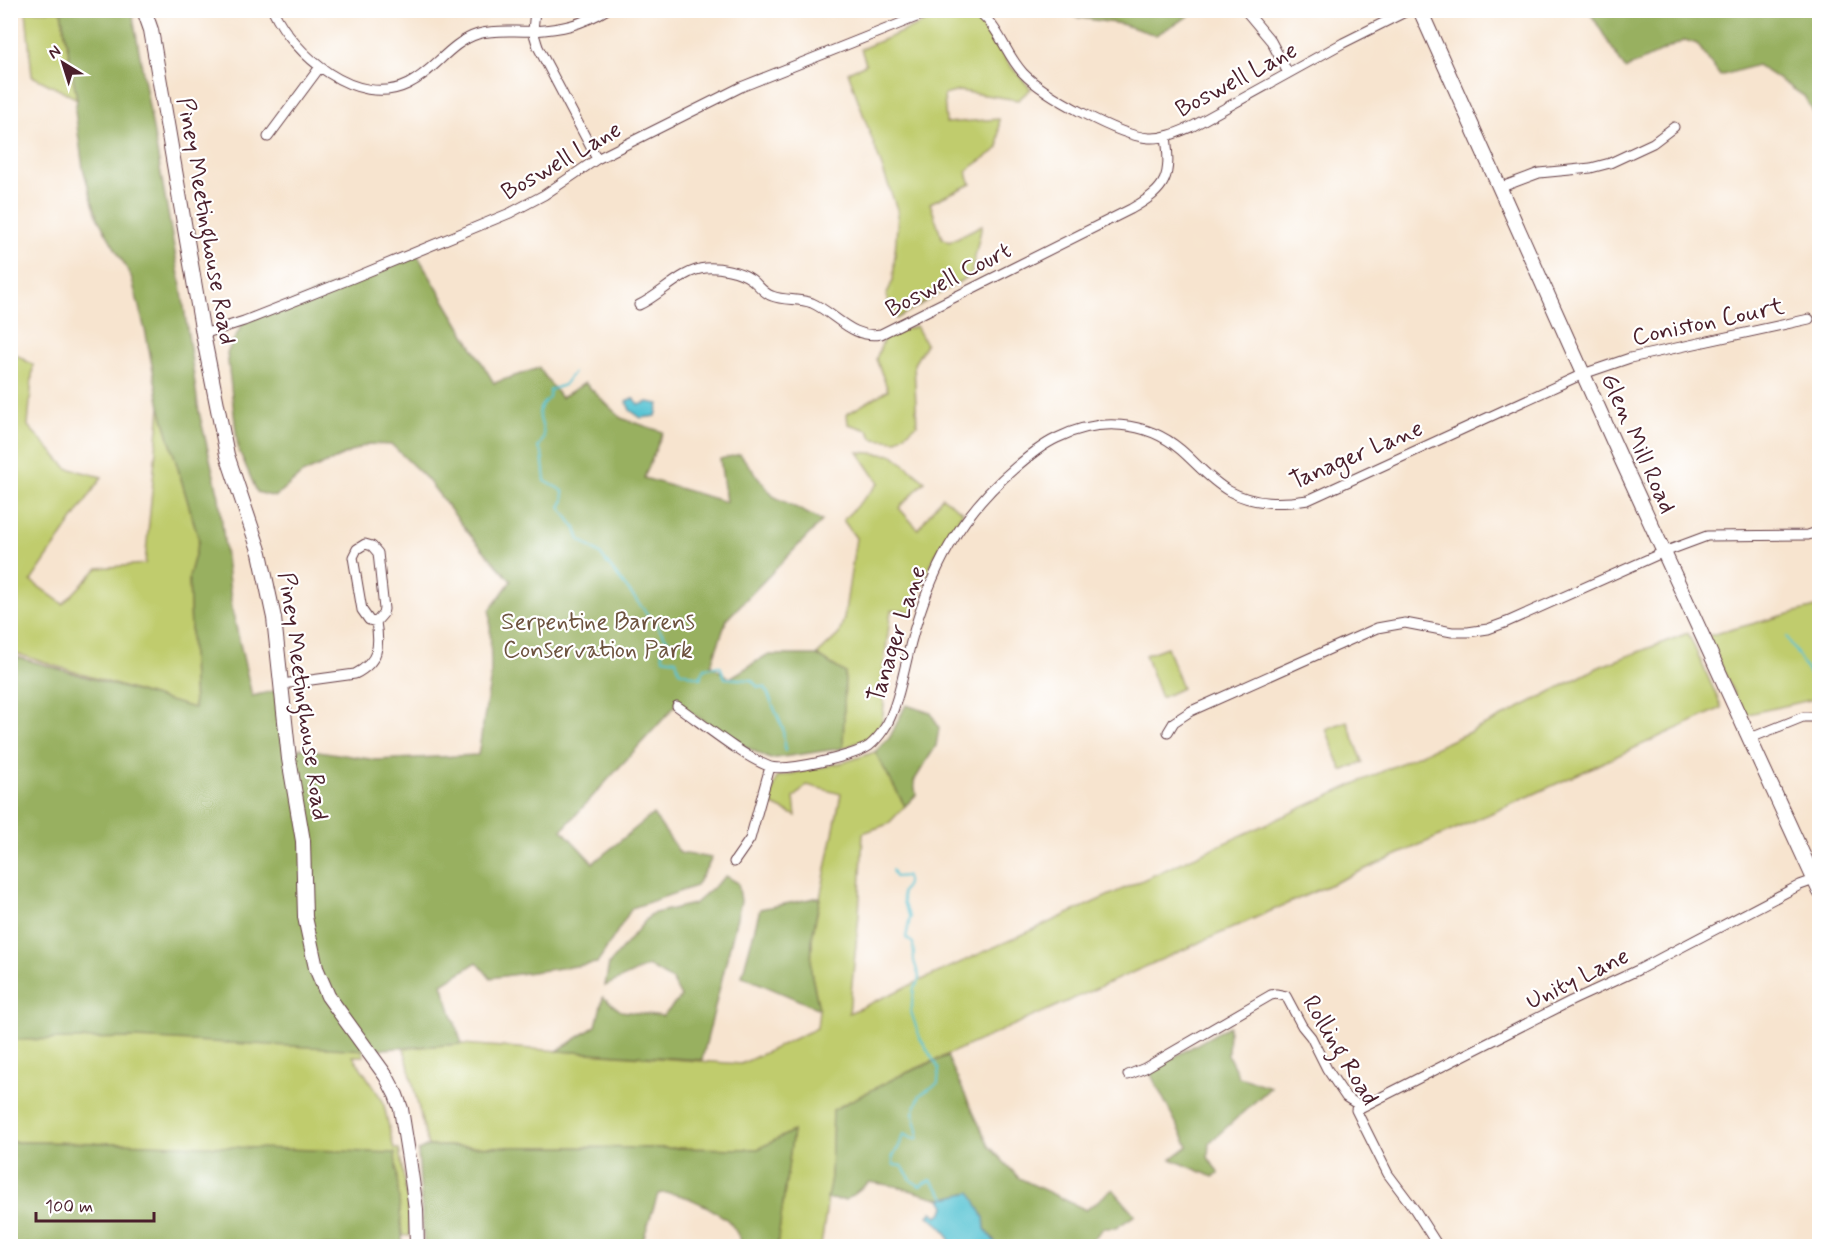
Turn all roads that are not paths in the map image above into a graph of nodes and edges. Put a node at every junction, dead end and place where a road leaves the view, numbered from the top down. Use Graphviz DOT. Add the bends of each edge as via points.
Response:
graph roads {
  1 [pos="144,10"];
  2 [pos="153,10"];
  3 [pos="273,10"];
  4 [pos="535,10"];
  5 [pos="606,10"];
  6 [pos="934,10"];
  7 [pos="976,10"];
  8 [pos="1245,10"];
  9 [pos="1409,10"];
  10 [pos="1420,10"];
  11 [pos="152,30"];
  12 [pos="533,31"];
  13 [pos="320,67"];
  14 [pos="1288,73"];
  15 [pos="1674,127"];
  16 [pos="1166,136"];
  17 [pos="268,138"];
  18 [pos="597,159"];
  19 [pos="1499,188"];
  20 [pos="639,305"];
  21 [pos="1809,319"];
  22 [pos="203,334"];
  23 [pos="1583,374"];
  24 [pos="1820,531"];
  25 [pos="1664,552"];
  26 [pos="376,622"];
  27 [pos="282,684"];
  28 [pos="677,706"];
  29 [pos="1820,717"];
  30 [pos="1168,732"];
  31 [pos="1748,738"];
  32 [pos="770,767"];
  33 [pos="734,862"];
  34 [pos="1817,886"];
  35 [pos="1128,1075"];
  36 [pos="1356,1110"];
  37 [pos="417,1246"];
  38 [pos="1438,1246"];
  1 -- 11 [label="main road, Piney Meetinghouse Road"];
  2 -- 11 [label="main road, Piney Meetinghouse Road"];
  3 -- 13 [label="street" via="289,37"];
  4 -- 12 [label="street"];
  5 -- 12 [label="street" via="583,23"];
  6 -- 18 [label="street, Boswell Lane" via="741,87"];
  7 -- 16 [label="street, Boswell Lane" via="988,20 1023,73 1039,87 1119,130 1149,138"];
  8 -- 14 [label="street" via="1271,41"];
  9 -- 14 [label="street, Boswell Lane"];
  10 -- 19 [label="main road, Glen Mill Road"];
  11 -- 22 [label="main road, Piney Meetinghouse Road"];
  12 -- 13 [label="street" via="478,34 449,50 407,85 393,89 352,85"];
  12 -- 18 [label="street"];
  13 -- 17 [label="street"];
  14 -- 16 [label="street, Boswell Lane" via="1193,126"];
  15 -- 19 [label="street" via="1653,143 1610,163 1539,173"];
  16 -- 20 [label="street, Boswell Court" via="1169,166 1164,181 1152,196 881,334 858,333 809,302 771,296 746,276 708,267 687,274"];
  18 -- 22 [label="street, Boswell Lane" via="510,213"];
  19 -- 23 [label="main road, Glen Mill Road"];
  21 -- 23 [label="street, Coniston Court" via="1630,357"];
  22 -- 27 [label="main road, Piney Meetinghouse Road" via="227,455 260,553 274,618"];
  23 -- 25 [label="main road, Glen Mill Road"];
  23 -- 32 [label="street, Tanager Lane" via="1308,500 1287,503 1252,500 1231,492 1209,478 1179,449 1135,427 1091,426 1057,438 1001,479 948,545 918,617 883,731 869,746 851,754 801,766"];
  24 -- 25 [label="street" via="1808,535 1707,536"];
  25 -- 30 [label="street" via="1488,629 1452,632 1405,623 1377,628 1191,711"];
  25 -- 31 [label="main road, Glen Mill Road"];
  26 -- 26 [label="street" via="384,609 378,553 365,544 353,556 362,610 369,620"];
  26 -- 27 [label="street" via="377,651 365,669 355,674"];
  27 -- 37 [label="main road, Piney Meetinghouse Road" via="289,759 303,841 305,917 316,968 328,996 396,1095 416,1209"];
  28 -- 32 [label="street"];
  29 -- 31 [label="street" via="1803,717"];
  31 -- 34 [label="main road, Glen Mill Road"];
  32 -- 33 [label="street" via="750,839"];
  34 -- 36 [label="street, Unity Lane" via="1800,885 1637,971"];
  35 -- 36 [label="street, Rolling Road" via="1276,994 1286,996 1327,1069 1346,1097 1357,1104"];
  36 -- 38 [label="street, Rolling Road" via="1388,1174"];
}
